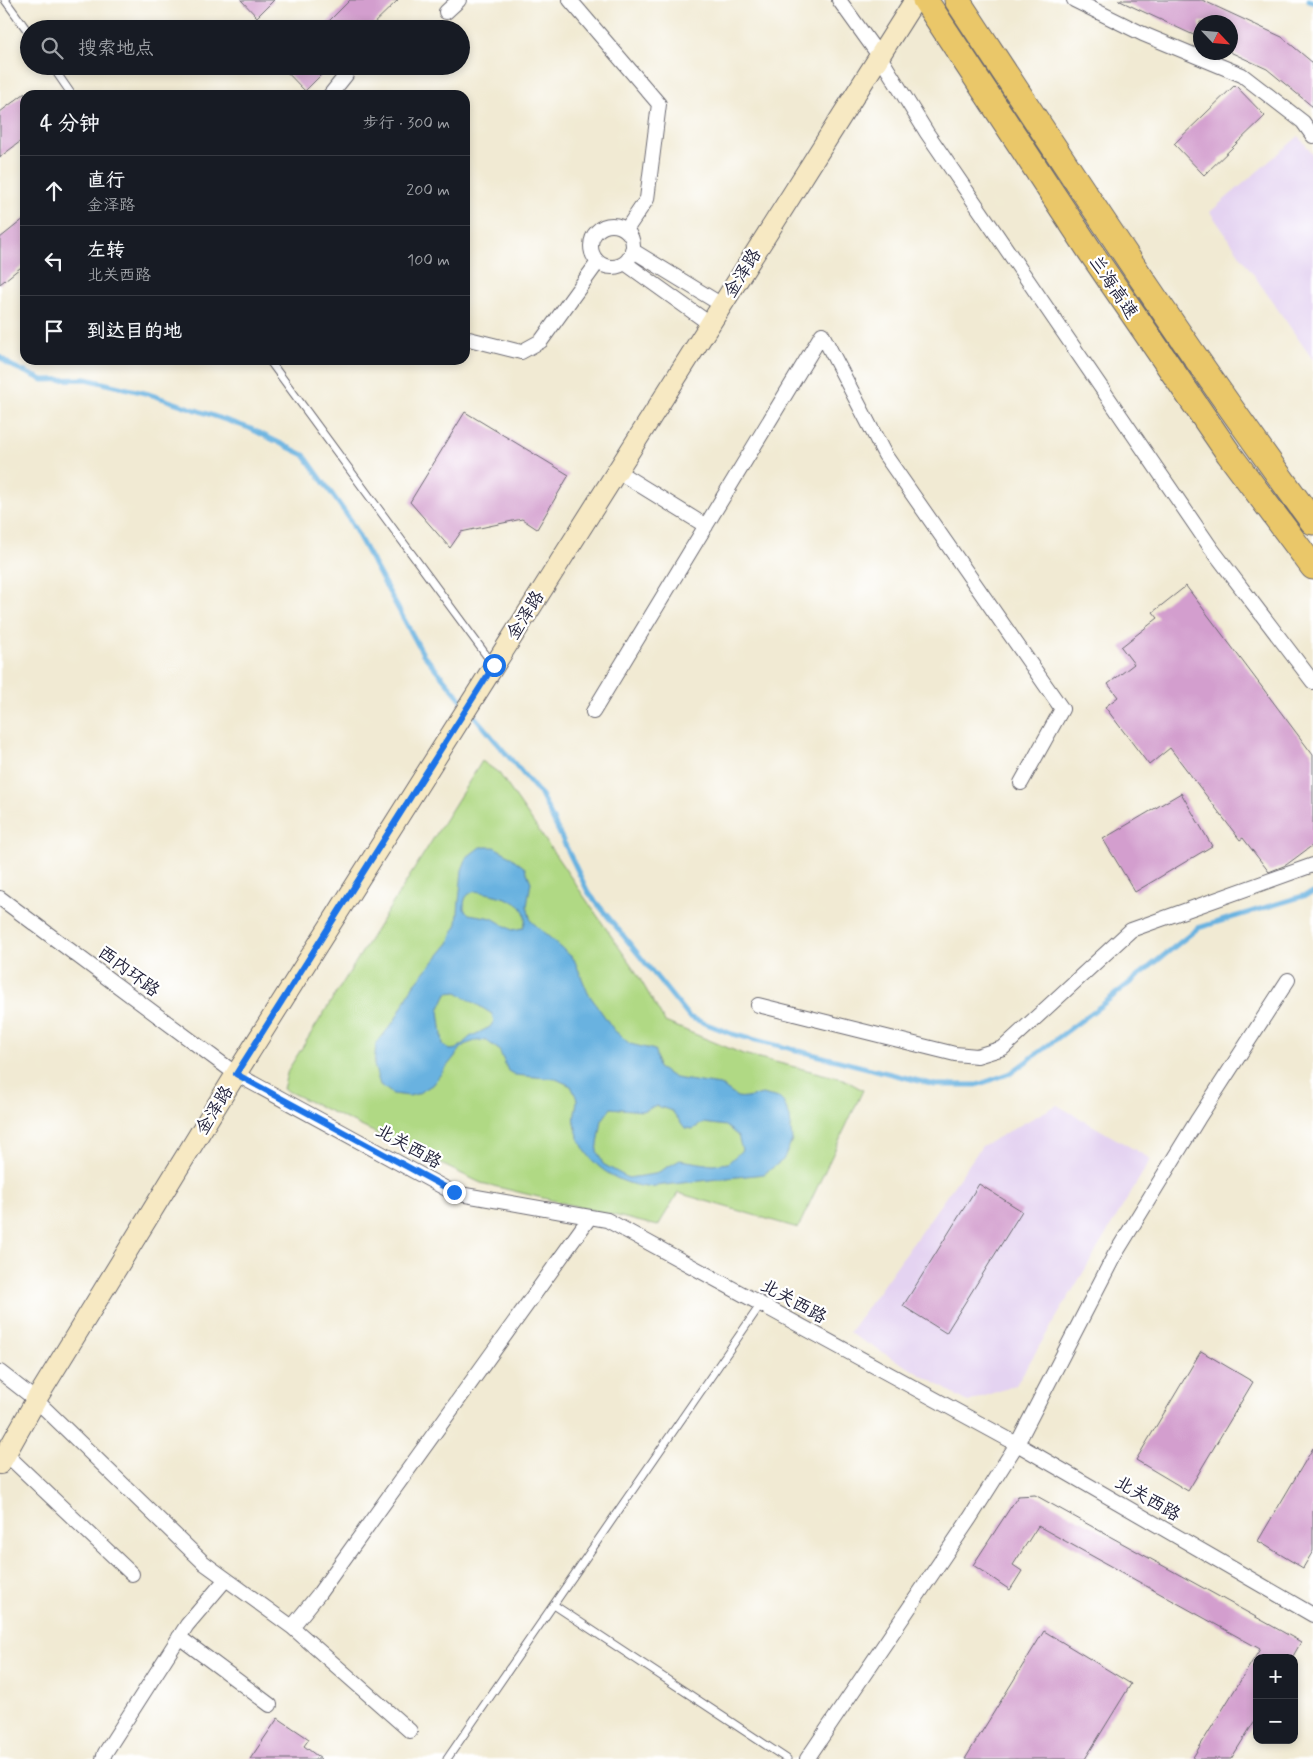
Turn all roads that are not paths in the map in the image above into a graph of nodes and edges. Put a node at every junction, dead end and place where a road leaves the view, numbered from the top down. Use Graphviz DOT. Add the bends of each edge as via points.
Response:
graph roads {
  1 [pos="5,0"];
  2 [pos="458,0"];
  3 [pos="570,0"];
  4 [pos="839,0"];
  5 [pos="957,0"];
  6 [pos="1074,0"];
  7 [pos="924,4"];
  8 [pos="446,12"];
  9 [pos="20,21"];
  10 [pos="880,57"];
  11 [pos="58,75"];
  12 [pos="346,75"];
  13 [pos="69,90"];
  14 [pos="334,90"];
  15 [pos="1313,136"];
  16 [pos="626,230"];
  17 [pos="632,250"];
  18 [pos="598,262"];
  19 [pos="625,263"];
  20 [pos="722,305"];
  21 [pos="710,324"];
  22 [pos="470,339"];
  23 [pos="273,365"];
  24 [pos="618,470"];
  25 [pos="1313,522"];
  26 [pos="706,526"];
  27 [pos="1313,567"];
  28 [pos="494,665"];
  29 [pos="1313,682"];
  30 [pos="593,712"];
  31 [pos="1021,783"];
  32 [pos="1313,865"];
  33 [pos="0,898"];
  34 [pos="1288,980"];
  35 [pos="758,1005"];
  36 [pos="236,1074"];
  37 [pos="590,1217"];
  38 [pos="761,1304"];
  39 [pos="0,1372"];
  40 [pos="36,1400"];
  41 [pos="1017,1444"];
  42 [pos="3,1459"];
  43 [pos="132,1574"];
  44 [pos="226,1579"];
  45 [pos="554,1605"];
  46 [pos="1313,1615"];
  47 [pos="292,1627"];
  48 [pos="179,1637"];
  49 [pos="270,1705"];
  50 [pos="410,1731"];
  51 [pos="103,1759"];
  52 [pos="447,1759"];
  53 [pos="788,1759"];
  54 [pos="807,1759"];
  1 -- 9 [label="lane"];
  2 -- 8 [label="street"];
  3 -- 16 [label="street" via="659,104 647,199"];
  4 -- 10 [label="street"];
  5 -- 25 [label="highway, 兰海高速" via="1112,236"];
  6 -- 15 [label="street" via="1143,34 1242,75 1303,122"];
  7 -- 10 [label="main road, 金泽路"];
  7 -- 27 [label="highway, 兰海高速" via="1229,454"];
  10 -- 20 [label="main road, 金泽路"];
  10 -- 29 [label="street" via="928,134 1211,548"];
  11 -- 13 [label="lane"];
  12 -- 14 [label="street"];
  16 -- 17 [label="street" via="633,243"];
  16 -- 18 [label="street" via="619,226 605,226 593,235 591,250"];
  17 -- 19 [label="street"];
  17 -- 20 [label="street"];
  18 -- 19 [label="street" via="611,268"];
  18 -- 22 [label="street" via="541,340 522,352"];
  19 -- 21 [label="street"];
  20 -- 21 [label="main road, 金泽路"];
  21 -- 24 [label="main road, 金泽路"];
  23 -- 28 [label="lane"];
  24 -- 26 [label="street"];
  24 -- 28 [label="main road, 金泽路"];
  26 -- 30 [label="street"];
  26 -- 31 [label="street" via="822,334 885,455 1062,709"];
  28 -- 36 [label="main road, 金泽路"];
  32 -- 35 [label="street" via="1131,930 1003,1048 977,1056 954,1054"];
  33 -- 36 [label="street, 西内环路"];
  34 -- 41 [label="street" via="1114,1256"];
  36 -- 37 [label="street, 北关西路" via="454,1192"];
  36 -- 40 [label="main road, 金泽路"];
  37 -- 38 [label="street, 北关西路" via="608,1220"];
  37 -- 47 [label="street"];
  38 -- 41 [label="street, 北关西路"];
  38 -- 45 [label="lane"];
  39 -- 40 [label="street"];
  40 -- 42 [label="main road, 金泽路"];
  40 -- 44 [label="street" via="204,1563"];
  41 -- 46 [label="street, 北关西路"];
  41 -- 54 [label="street"];
  42 -- 43 [label="street"];
  44 -- 47 [label="street"];
  44 -- 48 [label="street"];
  45 -- 52 [label="lane"];
  45 -- 53 [label="lane"];
  47 -- 50 [label="street"];
  48 -- 49 [label="street"];
  48 -- 51 [label="street"];
}
